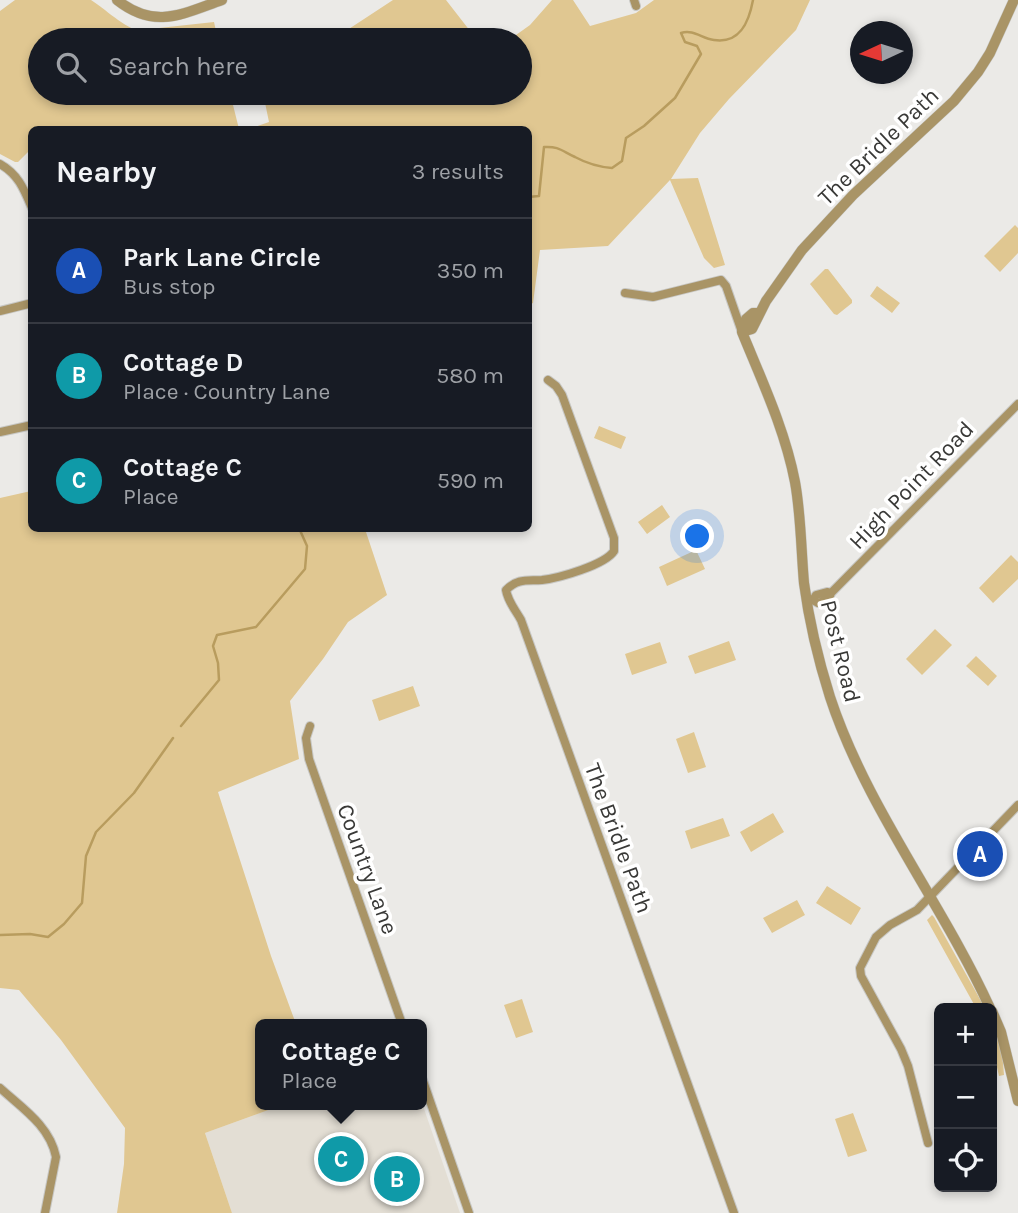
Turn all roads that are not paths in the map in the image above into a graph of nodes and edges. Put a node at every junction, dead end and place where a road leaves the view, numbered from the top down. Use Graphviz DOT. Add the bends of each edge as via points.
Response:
graph roads {
  1 [pos="117,0"];
  2 [pos="222,0"];
  3 [pos="1014,0"];
  4 [pos="0,164"];
  5 [pos="28,199"];
  6 [pos="625,293"];
  7 [pos="28,304"];
  8 [pos="0,311"];
  9 [pos="742,332"];
  10 [pos="548,380"];
  11 [pos="1018,404"];
  12 [pos="28,426"];
  13 [pos="0,432"];
  14 [pos="810,601"];
  15 [pos="310,726"];
  16 [pos="1018,805"];
  17 [pos="930,897"];
  18 [pos="987,1003"];
  19 [pos="400,1019"];
  20 [pos="997,1023"];
  21 [pos="0,1088"];
  22 [pos="427,1092"];
  23 [pos="1018,1101"];
  24 [pos="928,1143"];
  25 [pos="45,1213"];
  26 [pos="469,1213"];
  27 [pos="734,1213"];
  1 -- 2 [label="street" via="148,18 164,18"];
  3 -- 9 [label="street, The Bridle Path" via="978,72 954,101 826,222 759,313 746,319"];
  4 -- 5 [label="street" via="13,172"];
  6 -- 9 [label="street, Post Road" via="653,297 721,280"];
  7 -- 8 [label="street"];
  9 -- 14 [label="street, Post Road" via="789,455"];
  10 -- 27 [label="street, The Bridle Path" via="562,396 614,538 614,551 607,559 565,575 514,582 506,590 508,601 521,620"];
  11 -- 14 [label="street, High Point Road" via="829,599"];
  12 -- 13 [label="street"];
  14 -- 17 [label="street, Post Road" via="823,675 855,761"];
  15 -- 19 [label="street, Country Lane" via="306,738 309,759"];
  16 -- 17 [label="street"];
  17 -- 18 [label="street, Post Road"];
  17 -- 24 [label="street" via="876,937 859,968 908,1066"];
  20 -- 23 [label="street, Post Road"];
  21 -- 25 [label="street" via="42,1127 54,1149"];
  22 -- 26 [label="street"];
}
